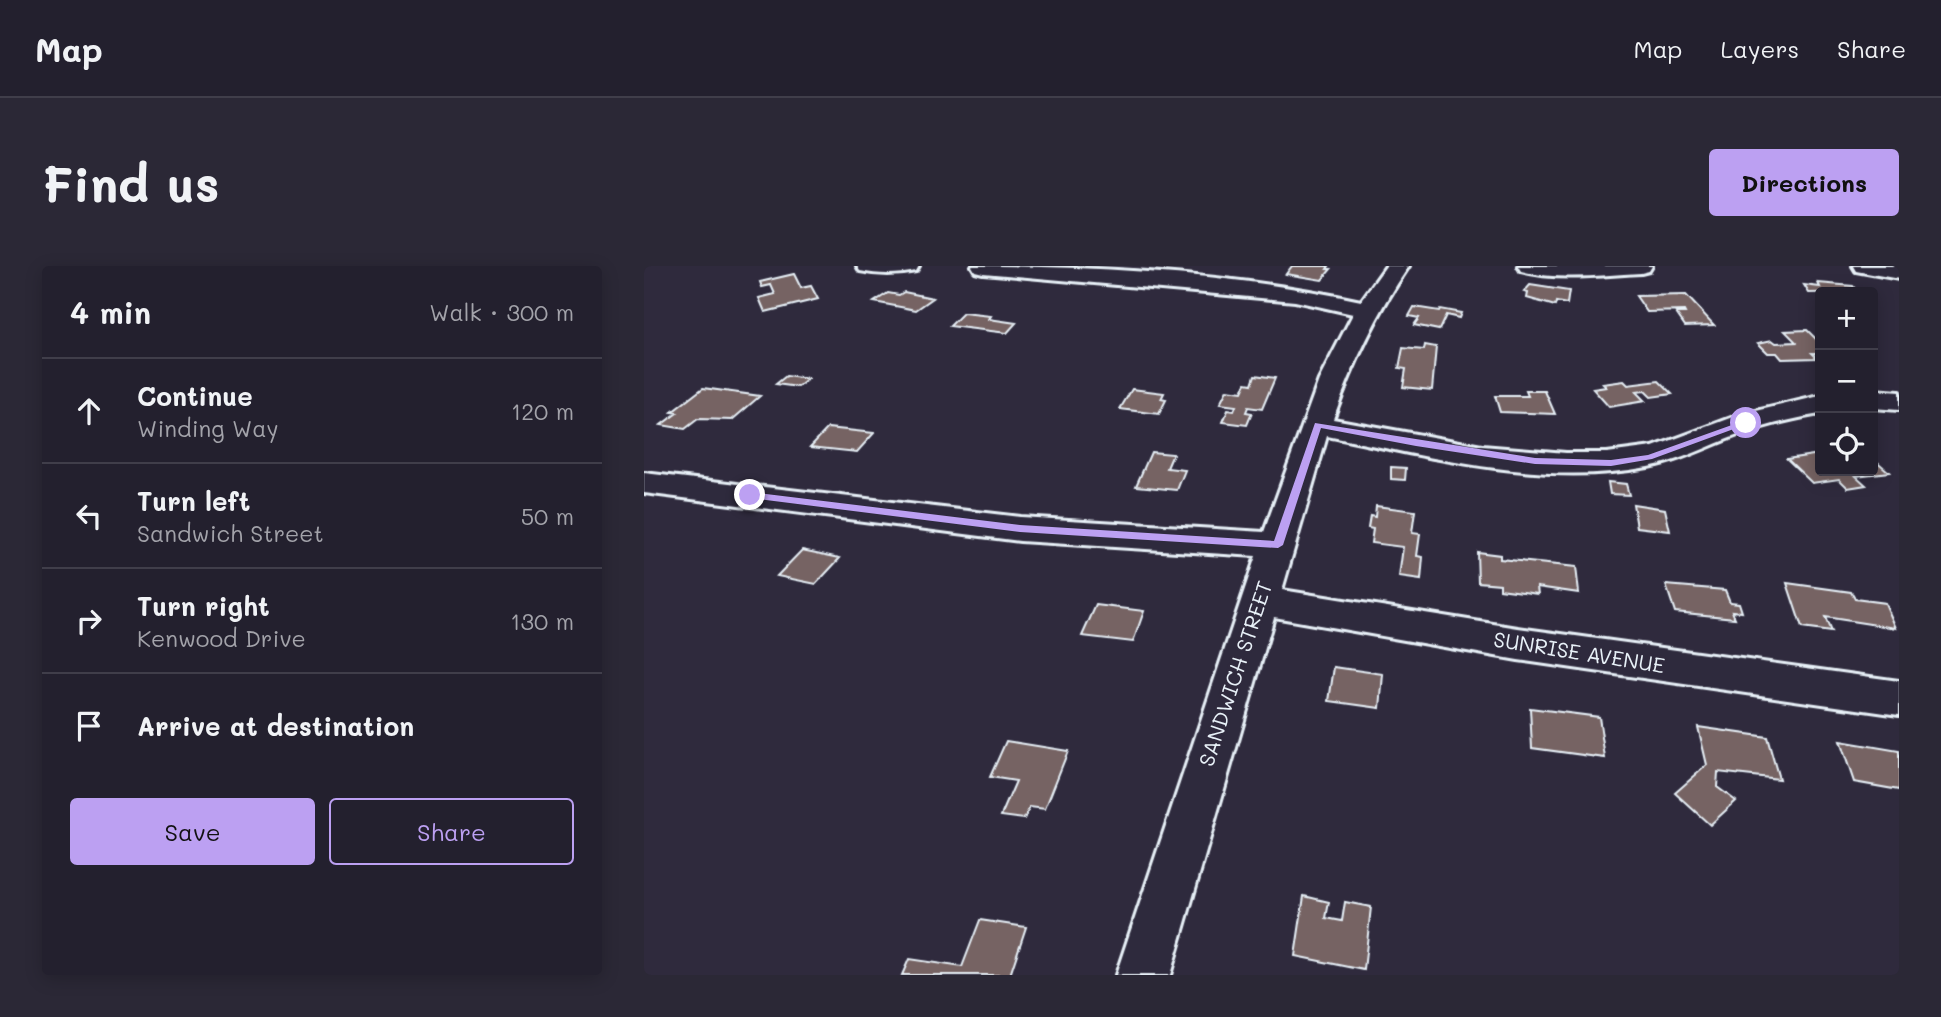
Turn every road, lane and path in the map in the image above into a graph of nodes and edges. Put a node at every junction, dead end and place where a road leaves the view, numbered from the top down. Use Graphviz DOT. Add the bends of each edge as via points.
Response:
graph roads {
  1 [pos="868,266"];
  2 [pos="908,266"];
  3 [pos="983,266"];
  4 [pos="1398,266"];
  5 [pos="1528,266"];
  6 [pos="1641,266"];
  7 [pos="1864,266"];
  8 [pos="1899,272"];
  9 [pos="1367,310"];
  10 [pos="1878,399"];
  11 [pos="1899,401"];
  12 [pos="1815,406"];
  13 [pos="1318,425"];
  14 [pos="644,483"];
  15 [pos="1278,545"];
  16 [pos="1260,601"];
  17 [pos="1899,698"];
  18 [pos="1143,975"];
  1 -- 2 [label="street"];
  3 -- 9 [label="street" via="1222,286"];
  4 -- 9 [label="street, SANDWICH STREET"];
  5 -- 6 [label="street" via="1570,270"];
  7 -- 8 [label="street"];
  9 -- 13 [label="street, SANDWICH STREET"];
  10 -- 11 [label="street"];
  12 -- 13 [label="street" via="1746,423 1649,457 1611,463 1523,459"];
  13 -- 15 [label="street, SANDWICH STREET"];
  14 -- 15 [label="street" via="1020,528"];
  15 -- 16 [label="street, SANDWICH STREET"];
  16 -- 17 [label="street, SUNRISE AVENUE" via="1518,644"];
  16 -- 18 [label="street, SANDWICH STREET"];
}
